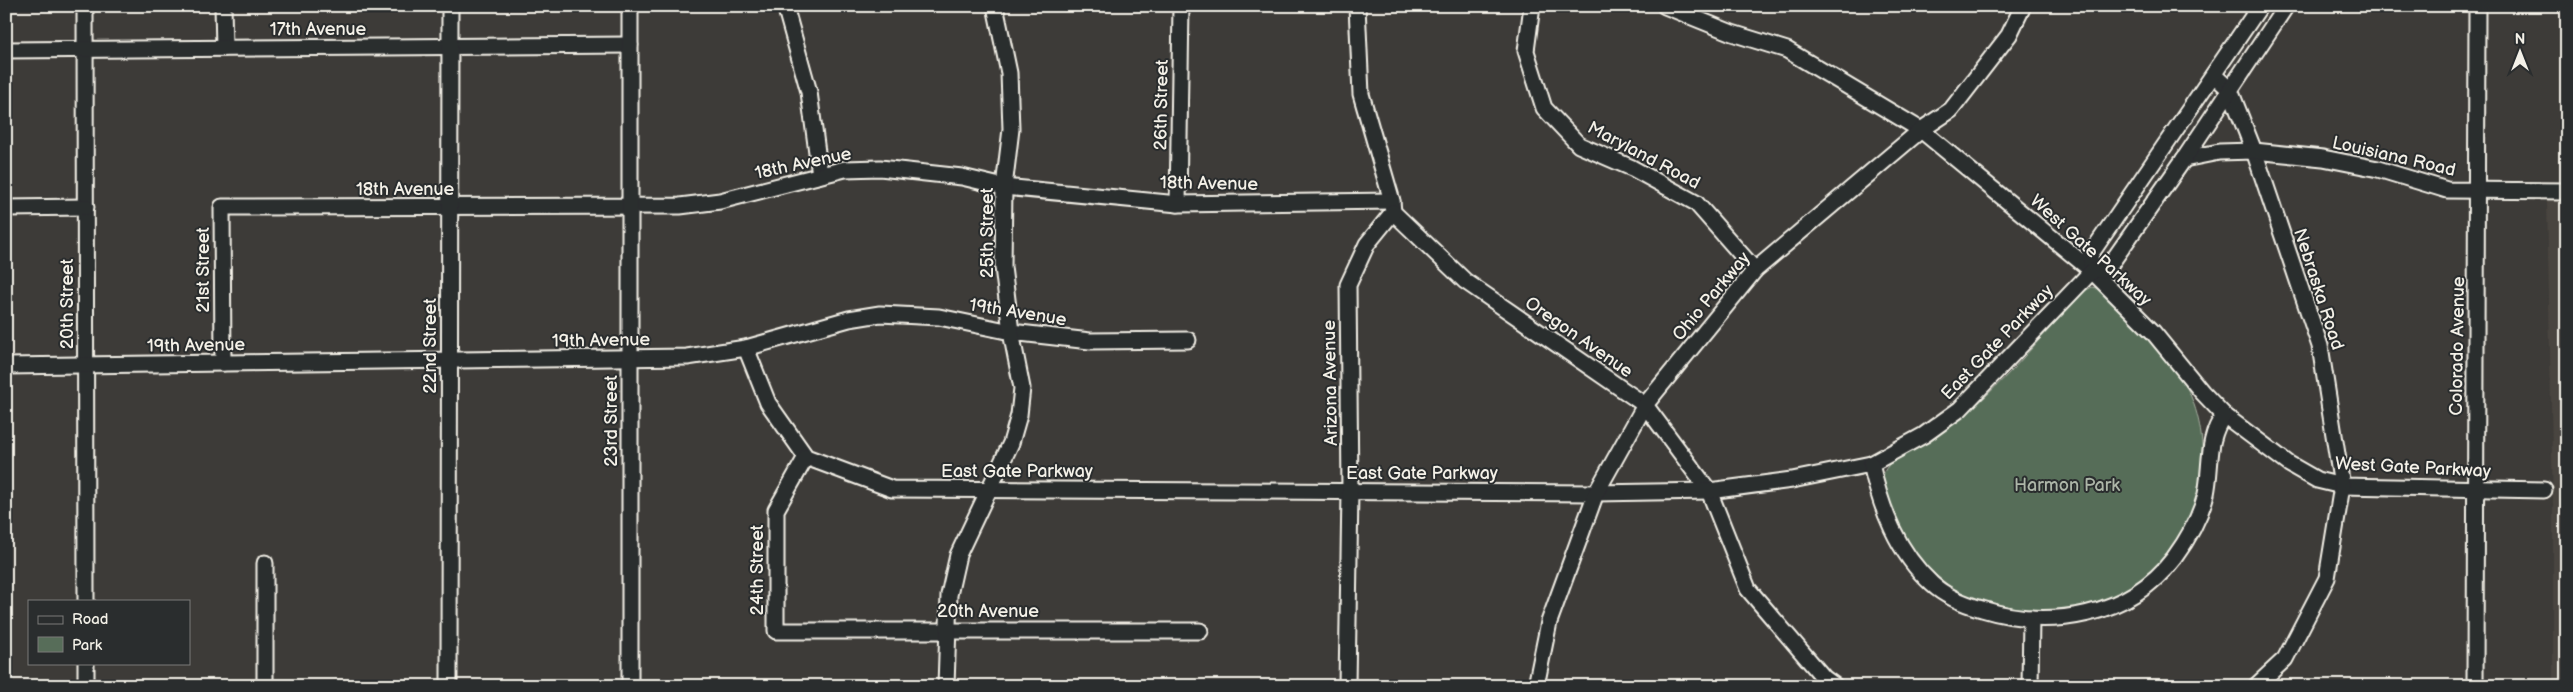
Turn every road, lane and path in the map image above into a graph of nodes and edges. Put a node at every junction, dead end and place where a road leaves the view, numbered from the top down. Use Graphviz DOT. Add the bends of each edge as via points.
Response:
graph roads {
  1 [pos="85,6"];
  2 [pos="224,6"];
  3 [pos="450,6"];
  4 [pos="630,6"];
  5 [pos="785,6"];
  6 [pos="995,6"];
  7 [pos="1181,6"];
  8 [pos="1357,6"];
  9 [pos="1532,6"];
  10 [pos="1665,6"];
  11 [pos="2023,6"];
  12 [pos="2260,6"];
  13 [pos="2286,6"];
  14 [pos="2477,6"];
  15 [pos="630,45"];
  16 [pos="450,46"];
  17 [pos="224,48"];
  18 [pos="86,49"];
  19 [pos="6,50"];
  20 [pos="2214,75"];
  21 [pos="2230,90"];
  22 [pos="1921,130"];
  23 [pos="2254,151"];
  24 [pos="2184,159"];
  25 [pos="820,175"];
  26 [pos="1004,187"];
  27 [pos="2478,190"];
  28 [pos="2567,191"];
  29 [pos="1178,204"];
  30 [pos="86,207"];
  31 [pos="222,207"];
  32 [pos="630,207"];
  33 [pos="1392,207"];
  34 [pos="6,208"];
  35 [pos="449,208"];
  36 [pos="1755,270"];
  37 [pos="2092,271"];
  38 [pos="1011,332"];
  39 [pos="1188,340"];
  40 [pos="746,348"];
  41 [pos="630,359"];
  42 [pos="448,360"];
  43 [pos="223,363"];
  44 [pos="6,366"];
  45 [pos="86,366"];
  46 [pos="1645,405"];
  47 [pos="2224,415"];
  48 [pos="806,457"];
  49 [pos="1871,464"];
  50 [pos="2342,486"];
  51 [pos="2474,489"];
  52 [pos="990,490"];
  53 [pos="2544,490"];
  54 [pos="1350,491"];
  55 [pos="1709,491"];
  56 [pos="1596,493"];
  57 [pos="265,564"];
  58 [pos="86,600"];
  59 [pos="2031,618"];
  60 [pos="947,630"];
  61 [pos="1200,630"];
  62 [pos="776,631"];
  63 [pos="86,664"];
  64 [pos="86,686"];
  65 [pos="265,686"];
  66 [pos="449,686"];
  67 [pos="630,686"];
  68 [pos="946,686"];
  69 [pos="1347,686"];
  70 [pos="1536,686"];
  71 [pos="1835,686"];
  72 [pos="2030,686"];
  73 [pos="2256,686"];
  74 [pos="2475,686"];
  1 -- 18 [label="street, 20th Street"];
  2 -- 17 [label="street"];
  3 -- 16 [label="street, 22nd Street"];
  4 -- 15 [label="street, 23rd Street"];
  5 -- 25 [label="street" via="810,92"];
  6 -- 26 [label="street, 25th Street" via="1009,73 1011,129"];
  7 -- 29 [label="street, 26th Street"];
  8 -- 33 [label="street, Oregon Avenue" via="1361,94"];
  9 -- 36 [label="street, Maryland Road" via="1526,51 1544,108 1579,145 1632,168 1696,203"];
  10 -- 22 [label="street, West Gate Parkway" via="1732,33 1787,50"];
  11 -- 22 [label="street, Ohio Parkway" via="2009,35 1951,110"];
  12 -- 20 [label="street"];
  13 -- 21 [label="street, East Gate Parkway"];
  14 -- 27 [label="street, Colorado Avenue"];
  15 -- 16 [label="street, 17th Avenue"];
  15 -- 32 [label="street, 23rd Street"];
  16 -- 17 [label="street, 17th Avenue"];
  16 -- 35 [label="street, 22nd Street"];
  17 -- 18 [label="street, 17th Avenue"];
  18 -- 19 [label="street, 17th Avenue"];
  18 -- 30 [label="street, 20th Street"];
  20 -- 21 [label="street, Nebraska Road"];
  20 -- 37 [label="street" via="2090,255"];
  21 -- 23 [label="street, Nebraska Road"];
  21 -- 24 [label="street, East Gate Parkway"];
  22 -- 36 [label="street, Ohio Parkway"];
  22 -- 37 [label="street, West Gate Parkway"];
  23 -- 24 [label="street, Louisiana Road" via="2219,152"];
  23 -- 27 [label="street, Louisiana Road" via="2323,158 2369,167 2447,190"];
  23 -- 50 [label="street, Nebraska Road" via="2320,346"];
  24 -- 37 [label="street, East Gate Parkway" via="2107,269"];
  25 -- 26 [label="street, 18th Avenue" via="845,169 880,168 962,177"];
  25 -- 32 [label="street, 18th Avenue" via="720,201"];
  26 -- 29 [label="street, 18th Avenue"];
  26 -- 38 [label="street, 25th Street" via="1003,268"];
  27 -- 28 [label="street, Louisiana Road"];
  27 -- 51 [label="street, Colorado Avenue"];
  29 -- 33 [label="street, 18th Avenue"];
  30 -- 34 [label="street"];
  30 -- 45 [label="street, 20th Street"];
  31 -- 35 [label="street, 18th Avenue"];
  31 -- 43 [label="street, 21st Street"];
  32 -- 35 [label="street, 18th Avenue"];
  32 -- 41 [label="street, 23rd Street"];
  33 -- 46 [label="street, Oregon Avenue" via="1464,281"];
  33 -- 54 [label="street, Arizona Avenue" via="1367,244 1348,284"];
  35 -- 42 [label="street, 22nd Street"];
  36 -- 46 [label="street, Ohio Parkway"];
  37 -- 47 [label="street, West Gate Parkway" via="2153,332"];
  37 -- 49 [label="street, East Gate Parkway" via="1960,409 1924,435"];
  38 -- 39 [label="street, 19th Avenue" via="1090,341"];
  38 -- 40 [label="street, 19th Avenue" via="939,317 880,314 849,319"];
  38 -- 52 [label="street, 25th Street" via="1022,388 1019,415 1011,443"];
  40 -- 41 [label="street, 19th Avenue" via="687,357"];
  40 -- 48 [label="street" via="768,403"];
  41 -- 42 [label="street, 19th Avenue"];
  41 -- 67 [label="street, 23rd Street"];
  42 -- 43 [label="street, 19th Avenue"];
  42 -- 66 [label="street, 22nd Street"];
  43 -- 45 [label="street, 19th Avenue"];
  44 -- 45 [label="street, 19th Avenue"];
  45 -- 58 [label="street, 20th Street"];
  46 -- 55 [label="street, Oregon Avenue"];
  46 -- 56 [label="street, Ohio Parkway"];
  47 -- 50 [label="street, West Gate Parkway" via="2289,464 2317,480"];
  47 -- 59 [label="street" via="2215,427 2201,509 2188,538 2168,566 2145,587 2100,610 2075,617"];
  48 -- 52 [label="street, East Gate Parkway" via="892,489"];
  48 -- 62 [label="street, 24th Street" via="776,510"];
  49 -- 55 [label="street, East Gate Parkway" via="1792,480"];
  49 -- 59 [label="street" via="1894,533 1910,560 1932,585 1975,607 2012,617"];
  50 -- 51 [label="street, West Gate Parkway"];
  50 -- 73 [label="street, Nebraska Road" via="2327,578 2284,659"];
  51 -- 53 [label="street, West Gate Parkway"];
  51 -- 74 [label="street, Colorado Avenue"];
  52 -- 54 [label="street, East Gate Parkway"];
  52 -- 60 [label="street, 25th Street" via="958,555 949,595"];
  54 -- 56 [label="street, East Gate Parkway"];
  54 -- 69 [label="street, Arizona Avenue"];
  55 -- 56 [label="street, East Gate Parkway"];
  55 -- 71 [label="street, Oregon Avenue" via="1748,589 1824,678"];
  56 -- 70 [label="street, Ohio Parkway" via="1549,622"];
  57 -- 65 [label="street"];
  59 -- 72 [label="street"];
  60 -- 61 [label="street, 20th Avenue"];
  60 -- 62 [label="street, 20th Avenue"];
  60 -- 68 [label="street, 25th Street"];
  63 -- 64 [label="street"];
}
